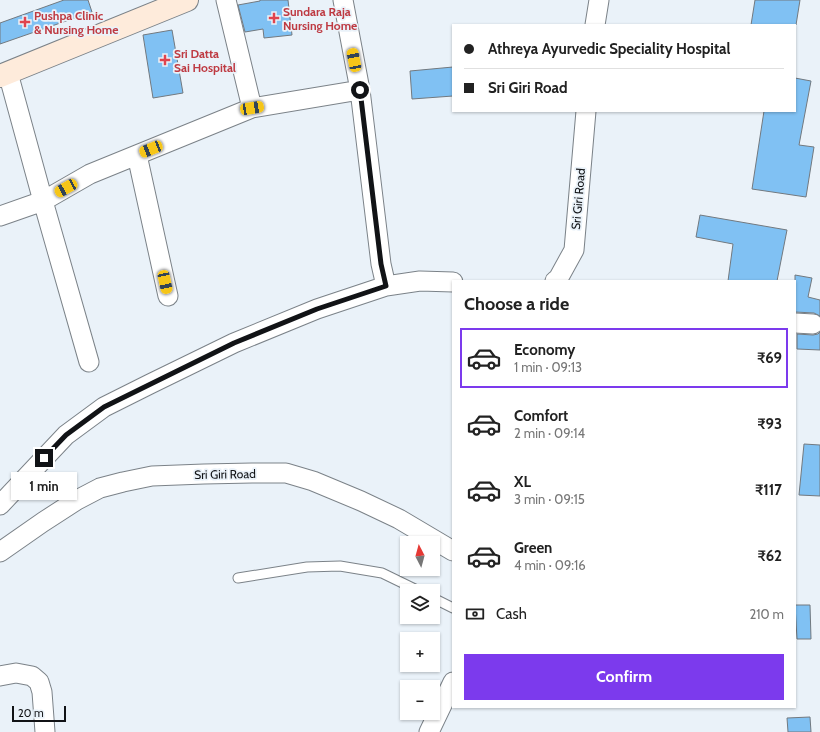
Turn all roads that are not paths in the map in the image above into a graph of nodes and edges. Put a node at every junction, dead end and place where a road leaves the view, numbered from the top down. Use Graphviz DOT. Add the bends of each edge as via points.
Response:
graph roads {
  1 [pos="187,0"];
  2 [pos="226,0"];
  3 [pos="343,0"];
  4 [pos="599,0"];
  5 [pos="595,24"];
  6 [pos="4,74"];
  7 [pos="360,90"];
  8 [pos="252,108"];
  9 [pos="586,112"];
  10 [pos="137,155"];
  11 [pos="43,201"];
  12 [pos="0,216"];
  13 [pos="558,280"];
  14 [pos="452,282"];
  15 [pos="386,286"];
  16 [pos="168,296"];
  17 [pos="89,362"];
  18 [pos="0,506"];
  19 [pos="452,550"];
  20 [pos="0,552"];
  21 [pos="238,578"];
  22 [pos="405,584"];
  23 [pos="440,602"];
  24 [pos="452,608"];
  25 [pos="0,676"];
  26 [pos="452,684"];
  27 [pos="46,732"];
  28 [pos="429,732"];
  1 -- 6 [label="street"];
  2 -- 8 [label="street"];
  3 -- 7 [label="street"];
  4 -- 5 [label="street"];
  6 -- 11 [label="street"];
  7 -- 8 [label="street"];
  7 -- 15 [label="street" via="381,264"];
  8 -- 10 [label="street"];
  9 -- 13 [label="street, Sri Giri Road" via="574,250"];
  10 -- 11 [label="street" via="90,174"];
  10 -- 16 [label="street"];
  11 -- 12 [label="street"];
  11 -- 17 [label="street"];
  14 -- 15 [label="street" via="420,281"];
  15 -- 18 [label="street" via="317,309 234,343 104,407 66,435"];
  19 -- 20 [label="street, Sri Giri Road" via="399,519 313,481 286,474 252,473 152,476 100,488 77,500"];
  21 -- 22 [label="lane" via="307,567 340,566 382,573"];
  23 -- 24 [label="lane"];
  25 -- 27 [label="street" via="16,673 32,676 39,682"];
  26 -- 28 [label="street"];
}
